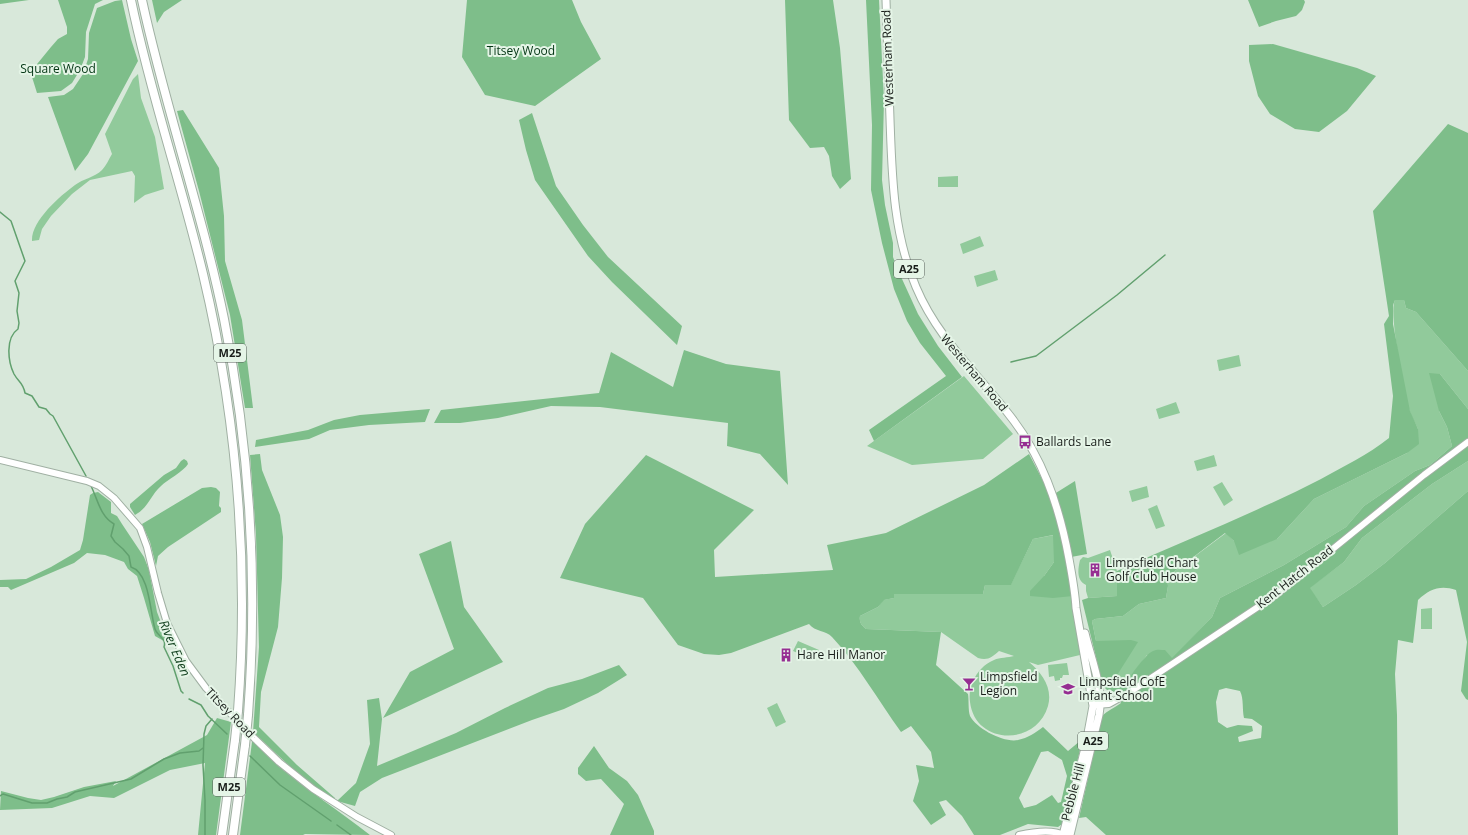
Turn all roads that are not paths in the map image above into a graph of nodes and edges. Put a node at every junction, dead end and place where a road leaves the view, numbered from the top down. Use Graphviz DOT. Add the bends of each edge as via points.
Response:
graph roads {
  1 [pos="131,0"];
  2 [pos="142,0"];
  3 [pos="146,0"];
  4 [pos="886,0"];
  5 [pos="148,28"];
  6 [pos="1468,442"];
  7 [pos="0,460"];
  8 [pos="1076,596"];
  9 [pos="1101,701"];
  10 [pos="1092,702"];
  11 [pos="1036,832"];
  12 [pos="222,835"];
  13 [pos="233,835"];
  14 [pos="391,835"];
  15 [pos="1019,835"];
  16 [pos="1046,835"];
  17 [pos="1065,835"];
  1 -- 12 [label="highway, M25, bridge" via="153,92 203,274 218,343 236,472 242,629 238,711"];
  2 -- 5 [label="highway, M25"];
  3 -- 5 [label="highway, M25"];
  4 -- 8 [label="main road, Westerham Road / A25" via="894,194 898,229 908,267 921,298 938,328 1017,425 1041,464 1061,519"];
  5 -- 13 [label="highway, M25, bridge" via="213,273 228,341 247,478 252,564 252,634 248,715"];
  6 -- 9 [label="main road, Kent Hatch Road" via="1276,595 1127,694 1114,701"];
  7 -- 14 [label="main road, Titsey Road" via="87,481 99,486 119,502 140,528 162,609 175,641 206,688 279,762 313,789 357,818"];
  8 -- 9 [label="main road, Westerham Road / A25"];
  8 -- 10 [label="main road, Westerham Road"];
  9 -- 10 [label="main road, Kent Hatch Road"];
  9 -- 17 [label="main road, Pebble Hill / A25"];
  10 -- 17 [label="main road, Pebble Hill" via="1086,744"];
  11 -- 15 [label="main road"];
  11 -- 16 [label="main road"];
  11 -- 17 [label="main road"];
}
